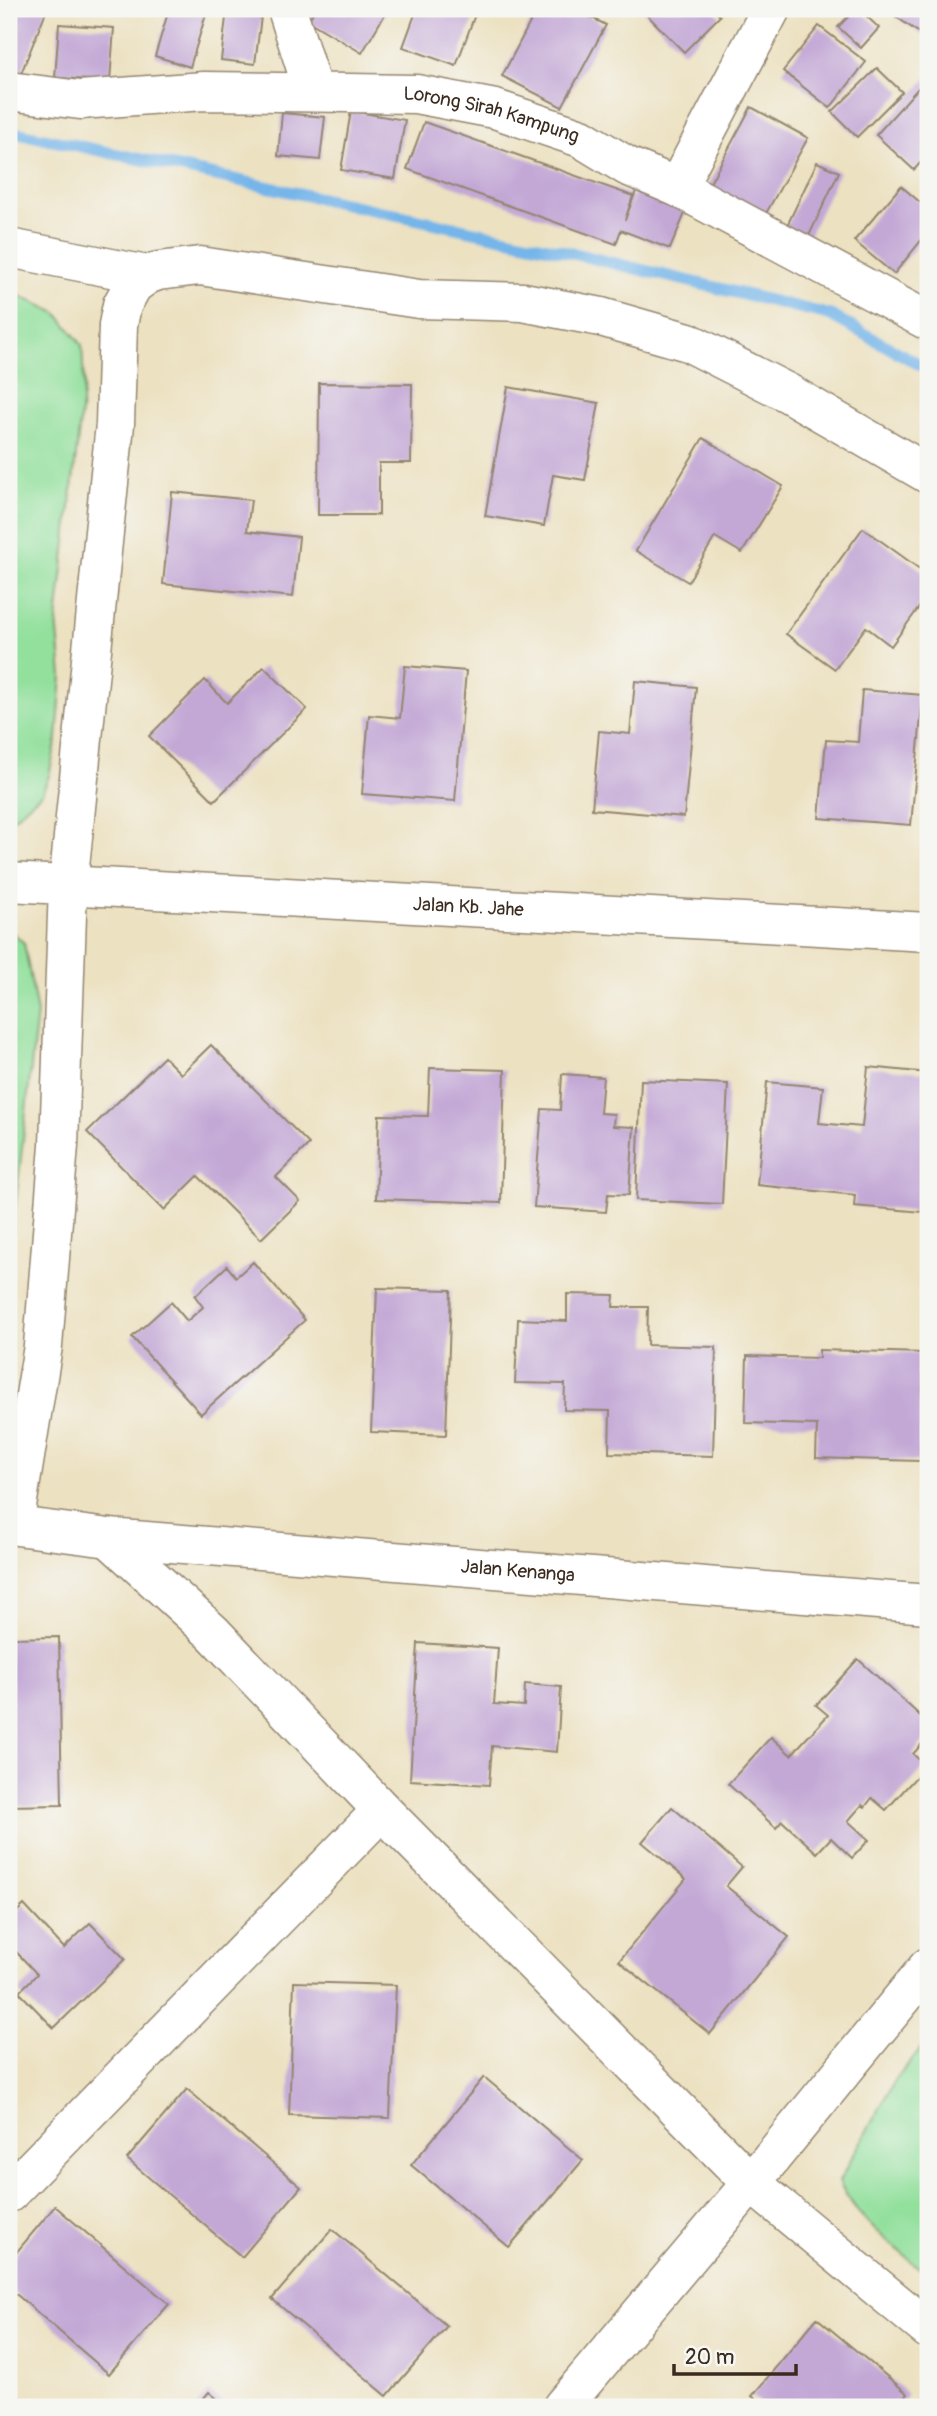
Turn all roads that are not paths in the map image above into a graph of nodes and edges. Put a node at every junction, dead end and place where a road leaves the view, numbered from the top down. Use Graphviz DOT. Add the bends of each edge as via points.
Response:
graph roads {
  1 [pos="287,9"];
  2 [pos="772,9"];
  3 [pos="9,91"];
  4 [pos="313,91"];
  5 [pos="677,187"];
  6 [pos="9,247"];
  7 [pos="147,275"];
  8 [pos="928,321"];
  9 [pos="928,474"];
  10 [pos="9,881"];
  11 [pos="68,886"];
  12 [pos="928,932"];
  13 [pos="12,1525"];
  14 [pos="109,1538"];
  15 [pos="928,1604"];
  16 [pos="382,1810"];
  17 [pos="928,1967"];
  18 [pos="751,2183"];
  19 [pos="9,2193"];
  20 [pos="928,2329"];
  21 [pos="562,2407"];
  1 -- 4 [label="street"];
  2 -- 5 [label="street"];
  3 -- 4 [label="street, Lorong Sirah Kampung" via="80,100 204,91"];
  4 -- 5 [label="street, Lorong Sirah Kampung" via="416,94 495,109 581,138 627,166"];
  5 -- 8 [label="street, Lorong Sirah Kampung"];
  6 -- 7 [label="street"];
  7 -- 9 [label="street" via="200,266 419,299 523,302 601,317 688,342 788,393"];
  7 -- 11 [label="street" via="127,294 118,326 115,424"];
  10 -- 11 [label="street, Jalan Kb. Jahe"];
  11 -- 12 [label="street, Jalan Kb. Jahe"];
  11 -- 13 [label="street" via="59,1145 43,1346"];
  13 -- 14 [label="street, Jalan Kenanga"];
  14 -- 15 [label="street, Jalan Kenanga"];
  14 -- 16 [label="street" via="213,1633"];
  16 -- 18 [label="street"];
  16 -- 19 [label="street"];
  17 -- 18 [label="street"];
  18 -- 20 [label="street"];
  18 -- 21 [label="street"];
}
